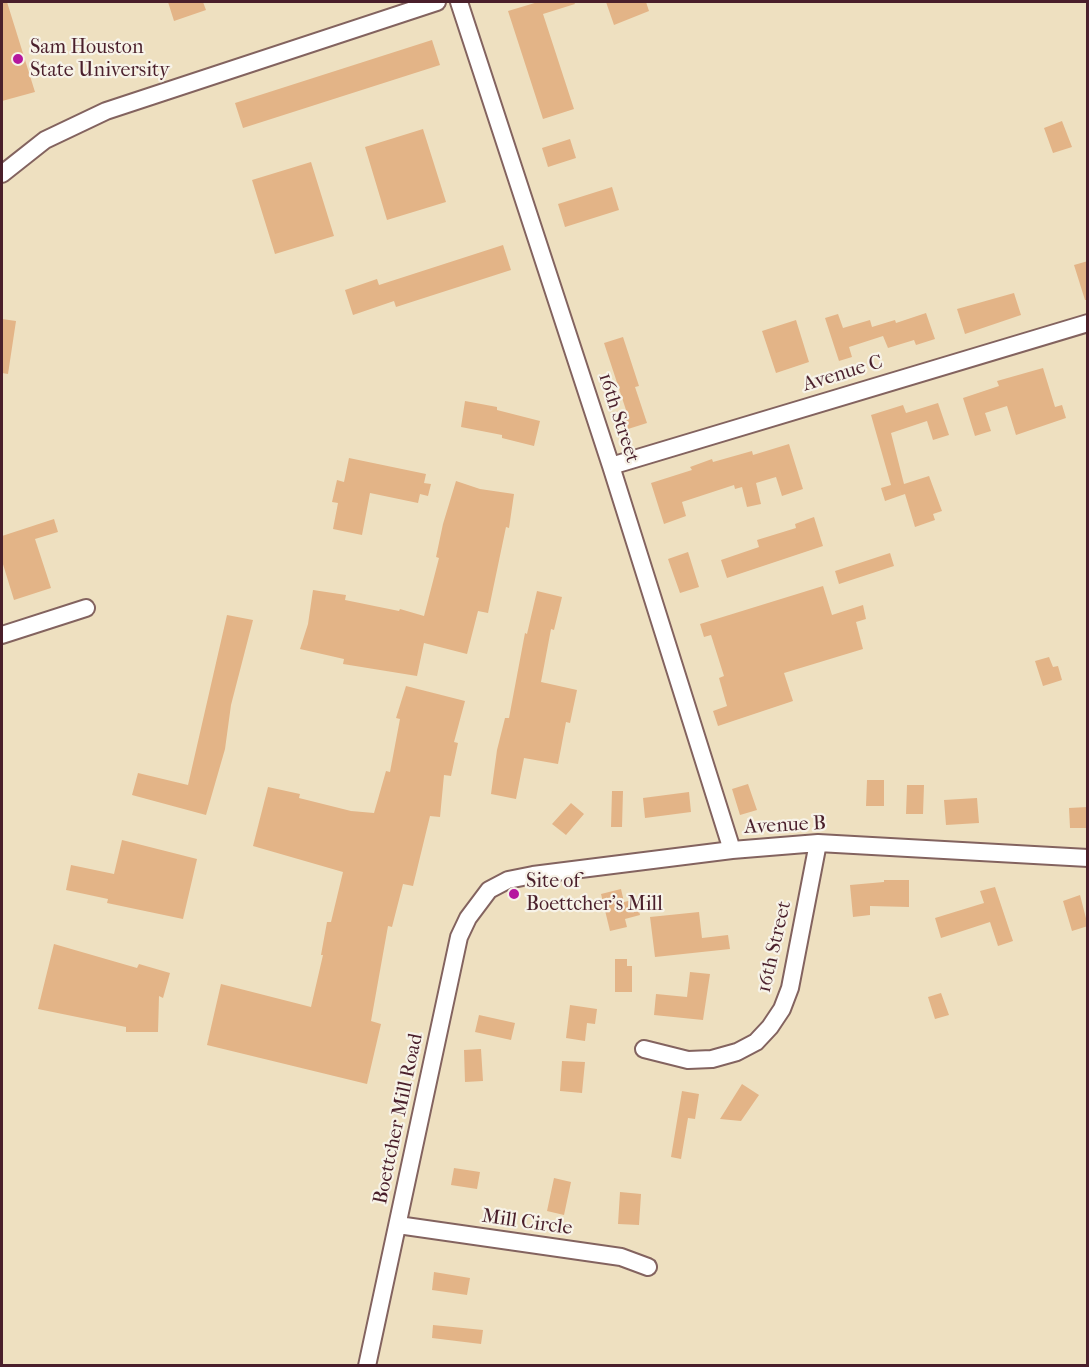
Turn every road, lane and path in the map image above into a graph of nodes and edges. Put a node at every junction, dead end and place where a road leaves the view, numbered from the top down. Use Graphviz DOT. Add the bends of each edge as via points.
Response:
graph roads {
  1 [pos="437,2"];
  2 [pos="459,2"];
  3 [pos="2,174"];
  4 [pos="1088,323"];
  5 [pos="611,466"];
  6 [pos="86,608"];
  7 [pos="2,635"];
  8 [pos="818,843"];
  9 [pos="732,850"];
  10 [pos="1088,858"];
  11 [pos="489,890"];
  12 [pos="644,1049"];
  13 [pos="398,1225"];
  14 [pos="648,1267"];
  15 [pos="368,1365"];
  1 -- 3 [label="street" via="106,111 45,140"];
  2 -- 5 [label="street, 16th Street"];
  4 -- 5 [label="street, Avenue C"];
  5 -- 9 [label="street, 16th Street"];
  6 -- 7 [label="street"];
  8 -- 9 [label="street, Avenue B"];
  8 -- 10 [label="street, Avenue B"];
  8 -- 12 [label="street, 16th Street" via="790,988 770,1028 746,1047 712,1059 688,1060"];
  9 -- 11 [label="street, Avenue B" via="533,875 508,880"];
  11 -- 13 [label="street, Boettcher Mill Road" via="459,937"];
  13 -- 14 [label="street, Mill Circle" via="621,1257"];
  13 -- 15 [label="street, Boettcher Mill Road"];
}
